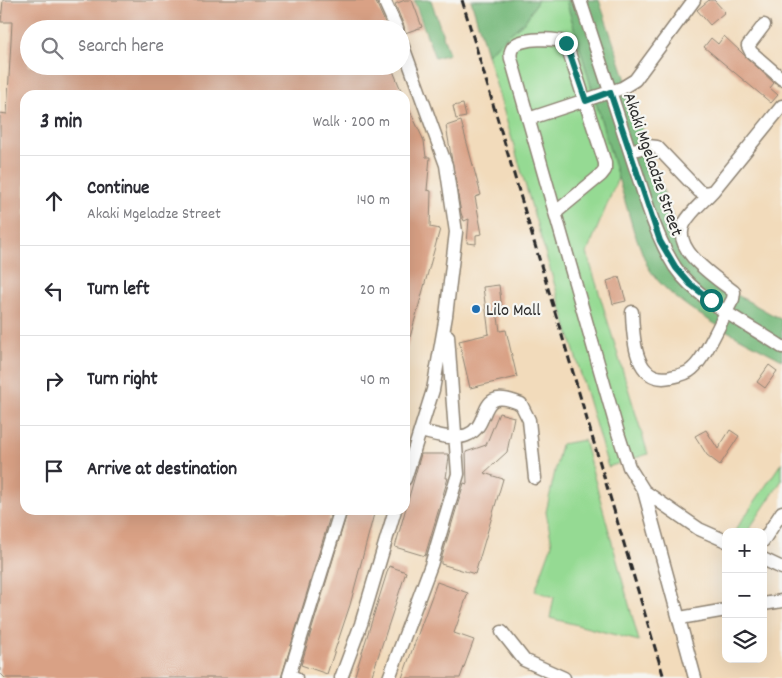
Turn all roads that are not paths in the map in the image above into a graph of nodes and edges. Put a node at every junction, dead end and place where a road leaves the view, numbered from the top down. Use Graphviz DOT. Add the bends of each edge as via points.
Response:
graph roads {
  1 [pos="384,0"];
  2 [pos="580,0"];
  3 [pos="694,0"];
  4 [pos="393,20"];
  5 [pos="764,25"];
  6 [pos="410,66"];
  7 [pos="782,79"];
  8 [pos="610,92"];
  9 [pos="586,101"];
  10 [pos="782,106"];
  11 [pos="528,119"];
  12 [pos="630,151"];
  13 [pos="713,191"];
  14 [pos="555,213"];
  15 [pos="726,310"];
  16 [pos="632,312"];
  17 [pos="446,316"];
  18 [pos="782,347"];
  19 [pos="420,431"];
  20 [pos="455,438"];
  21 [pos="410,462"];
  22 [pos="534,478"];
  23 [pos="644,491"];
  24 [pos="782,512"];
  25 [pos="339,515"];
  26 [pos="394,515"];
  27 [pos="767,535"];
  28 [pos="722,539"];
  29 [pos="767,561"];
  30 [pos="782,568"];
  31 [pos="782,601"];
  32 [pos="767,603"];
  33 [pos="722,611"];
  34 [pos="680,618"];
  35 [pos="502,632"];
  36 [pos="296,678"];
  37 [pos="341,678"];
  38 [pos="389,678"];
  39 [pos="564,678"];
  40 [pos="695,678"];
  1 -- 4 [label="street"];
  2 -- 8 [label="street, Akaki Mgeladze Street"];
  3 -- 8 [label="street" via="634,80"];
  5 -- 7 [label="street" via="748,46"];
  6 -- 17 [label="street" via="446,165 456,232"];
  8 -- 9 [label="street"];
  8 -- 12 [label="street, Akaki Mgeladze Street"];
  9 -- 11 [label="street"];
  9 -- 11 [label="street" via="566,43 559,39 519,42 510,56"];
  9 -- 14 [label="street" via="605,170"];
  10 -- 13 [label="street"];
  11 -- 14 [label="street"];
  12 -- 13 [label="street" via="656,147 699,191 706,194"];
  12 -- 15 [label="street, Akaki Mgeladze Street" via="660,241 676,268 690,284"];
  13 -- 15 [label="street" via="685,222 681,233 684,245 695,260 734,292"];
  14 -- 23 [label="street" via="618,433 630,466"];
  15 -- 16 [label="street" via="692,369 662,379 650,375 639,362 633,338"];
  15 -- 18 [label="street, Akaki Mgeladze Street"];
  17 -- 19 [label="street" via="434,390"];
  17 -- 20 [label="street"];
  19 -- 20 [label="street"];
  19 -- 21 [label="street"];
  20 -- 22 [label="street" via="470,434 477,428 486,405 496,398 521,404 529,420"];
  20 -- 38 [label="street" via="458,474 432,565"];
  23 -- 28 [label="street" via="699,529"];
  23 -- 34 [label="street"];
  24 -- 27 [label="street"];
  25 -- 36 [label="street" via="289,676"];
  26 -- 37 [label="street"];
  29 -- 30 [label="street"];
  31 -- 32 [label="street"];
  33 -- 34 [label="street"];
  34 -- 40 [label="street"];
  35 -- 39 [label="street" via="524,660"];
}
